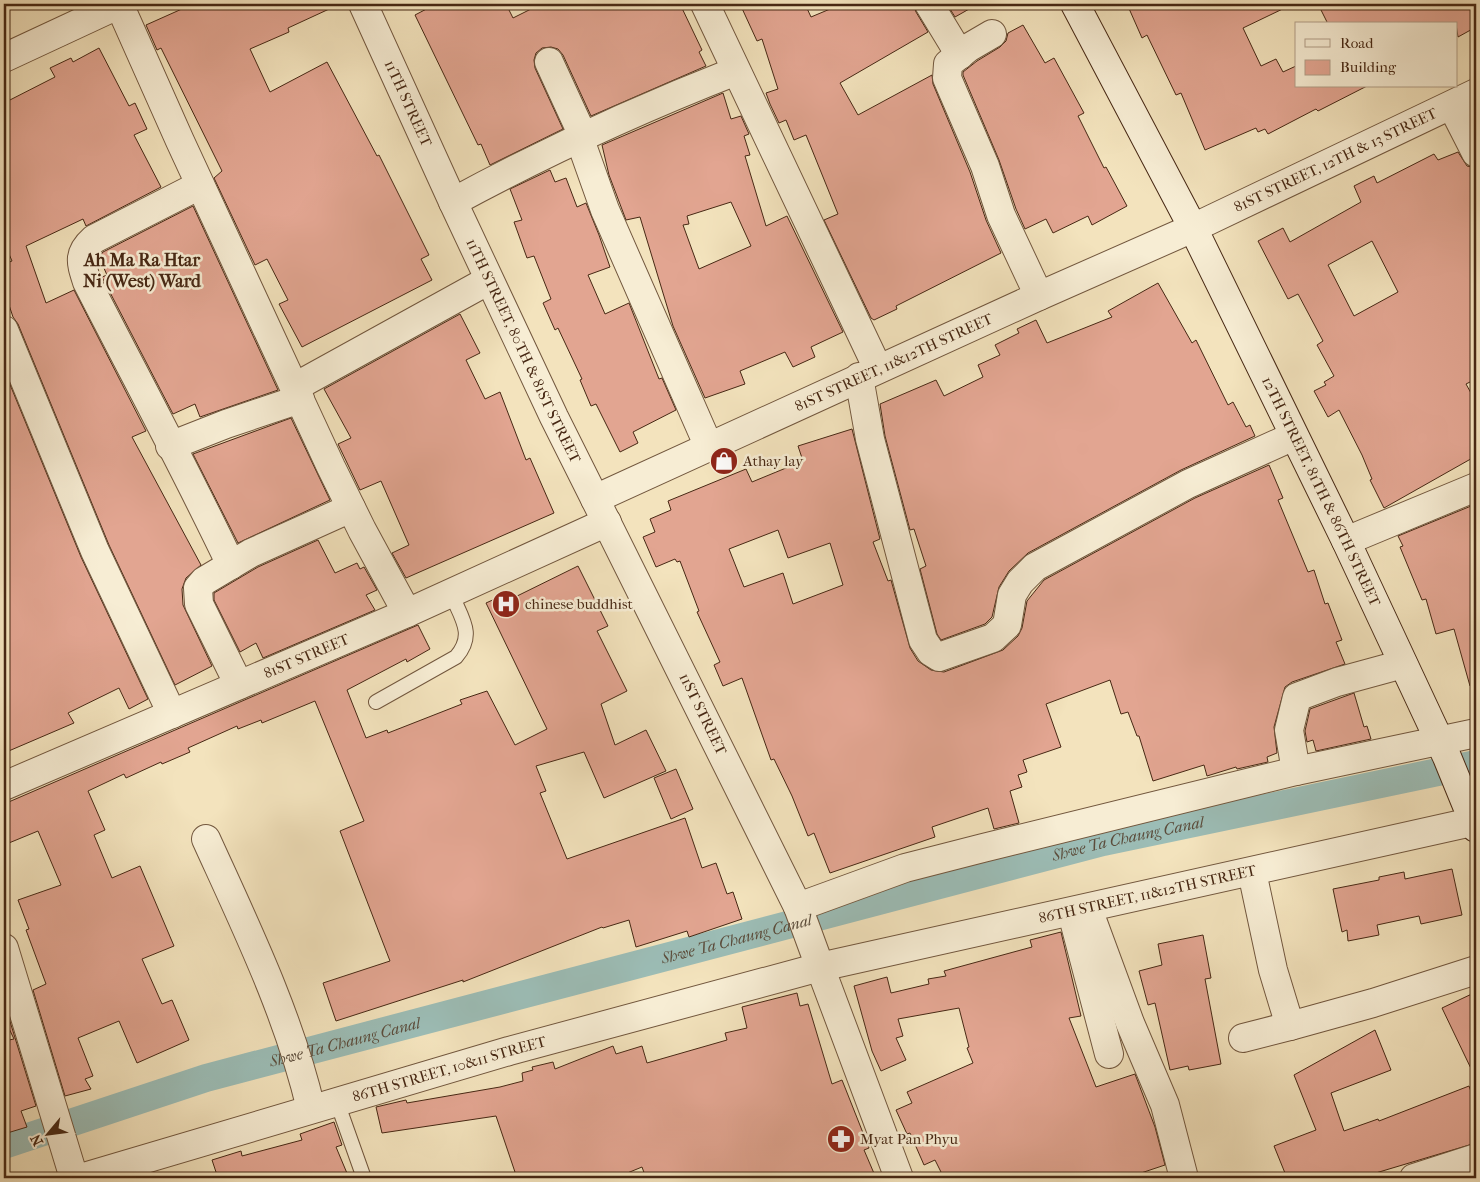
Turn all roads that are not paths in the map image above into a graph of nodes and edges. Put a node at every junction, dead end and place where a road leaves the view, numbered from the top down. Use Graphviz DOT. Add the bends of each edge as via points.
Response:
graph roads {
  1 [pos="119,4"];
  2 [pos="363,4"];
  3 [pos="705,4"];
  4 [pos="929,4"];
  5 [pos="1075,4"];
  6 [pos="992,34"];
  7 [pos="960,55"];
  8 [pos="4,58"];
  9 [pos="549,62"];
  10 [pos="736,71"];
  11 [pos="1476,92"];
  12 [pos="1452,106"];
  13 [pos="583,136"];
  14 [pos="1476,153"];
  15 [pos="200,184"];
  16 [pos="453,202"];
  17 [pos="1193,228"];
  18 [pos="489,280"];
  19 [pos="1039,296"];
  20 [pos="4,330"];
  21 [pos="869,373"];
  22 [pos="298,393"];
  23 [pos="1294,436"];
  24 [pos="170,446"];
  25 [pos="709,447"];
  26 [pos="1476,487"];
  27 [pos="351,508"];
  28 [pos="601,510"];
  29 [pos="1346,542"];
  30 [pos="232,565"];
  31 [pos="450,593"];
  32 [pos="407,613"];
  33 [pos="1403,664"];
  34 [pos="239,685"];
  35 [pos="376,702"];
  36 [pos="172,714"];
  37 [pos="1476,733"];
  38 [pos="1442,750"];
  39 [pos="1296,771"];
  40 [pos="4,786"];
  41 [pos="1475,824"];
  42 [pos="206,840"];
  43 [pos="1252,872"];
  44 [pos="798,907"];
  45 [pos="1080,911"];
  46 [pos="4,948"];
  47 [pos="820,967"];
  48 [pos="1476,970"];
  49 [pos="1290,1026"];
  50 [pos="1243,1038"];
  51 [pos="1109,1054"];
  52 [pos="308,1097"];
  53 [pos="337,1102"];
  54 [pos="1476,1158"];
  55 [pos="74,1173"];
  56 [pos="364,1178"];
  57 [pos="899,1178"];
  58 [pos="1184,1178"];
  59 [pos="1414,1178"];
  1 -- 8 [label="street"];
  1 -- 15 [label="street"];
  2 -- 16 [label="street, 11TH STREET"];
  3 -- 10 [label="street"];
  4 -- 7 [label="street"];
  5 -- 17 [label="street, 12TH STREET, 81TH & 86TH STREET"];
  6 -- 7 [label="street"];
  7 -- 19 [label="street" via="948,64 947,78 951,91"];
  9 -- 13 [label="street"];
  10 -- 13 [label="street" via="647,106"];
  10 -- 21 [label="street"];
  11 -- 12 [label="street, 81ST STREET, 12TH & 13 STREET"];
  12 -- 14 [label="street"];
  12 -- 17 [label="street, 81ST STREET, 12TH & 13 STREET"];
  13 -- 16 [label="street"];
  13 -- 25 [label="street" via="583,148 605,210"];
  15 -- 22 [label="street"];
  15 -- 24 [label="street" via="94,238 86,246 80,262"];
  16 -- 18 [label="street, 11TH STREET, 80TH & 81ST STREET"];
  17 -- 19 [label="street, 81ST STREET, 11&12TH STREET"];
  17 -- 23 [label="street, 12TH STREET, 81TH & 86TH STREET"];
  18 -- 22 [label="street"];
  18 -- 28 [label="street, 11TH STREET, 80TH & 81ST STREET"];
  19 -- 21 [label="street, 81ST STREET, 11&12TH STREET"];
  20 -- 36 [label="street" via="95,551"];
  21 -- 23 [label="street" via="870,439 923,640 939,657 993,638 1007,625 1012,595 1035,567 1188,484"];
  21 -- 25 [label="street, 81ST STREET, 11&12TH STREET"];
  22 -- 24 [label="street"];
  22 -- 27 [label="street"];
  23 -- 29 [label="street, 12TH STREET, 81TH & 86TH STREET"];
  24 -- 30 [label="street"];
  25 -- 28 [label="street, 81ST STREET, 11&12TH STREET"];
  26 -- 29 [label="street"];
  27 -- 30 [label="street" via="251,553"];
  27 -- 32 [label="street"];
  28 -- 31 [label="street, 81ST STREET"];
  28 -- 44 [label="street, 11ST STREET"];
  29 -- 33 [label="street, 12TH STREET, 81TH & 86TH STREET"];
  30 -- 34 [label="street" via="204,581 198,588 197,597"];
  31 -- 32 [label="street, 81ST STREET"];
  31 -- 35 [label="lane" via="468,635 464,648 456,658"];
  32 -- 34 [label="street, 81ST STREET"];
  33 -- 38 [label="street, 12TH STREET, 81TH & 86TH STREET"];
  33 -- 39 [label="street" via="1297,697 1289,730"];
  34 -- 36 [label="street, 81ST STREET"];
  36 -- 40 [label="street, 81ST STREET"];
  37 -- 38 [label="street"];
  38 -- 39 [label="street"];
  38 -- 41 [label="street, 12TH STREET, 81TH & 86TH STREET"];
  39 -- 44 [label="street" via="905,868"];
  41 -- 43 [label="street, 86TH STREET, 11&12TH STREET"];
  42 -- 52 [label="street" via="268,975"];
  43 -- 45 [label="street, 86TH STREET, 11&12TH STREET"];
  43 -- 49 [label="street" via="1273,970"];
  44 -- 47 [label="street"];
  45 -- 47 [label="street, 86TH STREET, 11&12TH STREET"];
  45 -- 51 [label="street"];
  45 -- 58 [label="street" via="1165,1105"];
  46 -- 55 [label="street"];
  47 -- 53 [label="street, 86TH STREET, 10&11 STREET" via="588,1029"];
  47 -- 57 [label="street"];
  48 -- 49 [label="street"];
  49 -- 50 [label="street"];
  52 -- 53 [label="street, 86TH STREET, 10&11 STREET"];
  52 -- 55 [label="street, 86TH STREET, 10&11 STREET"];
  53 -- 56 [label="lane"];
  54 -- 59 [label="street"];
}
